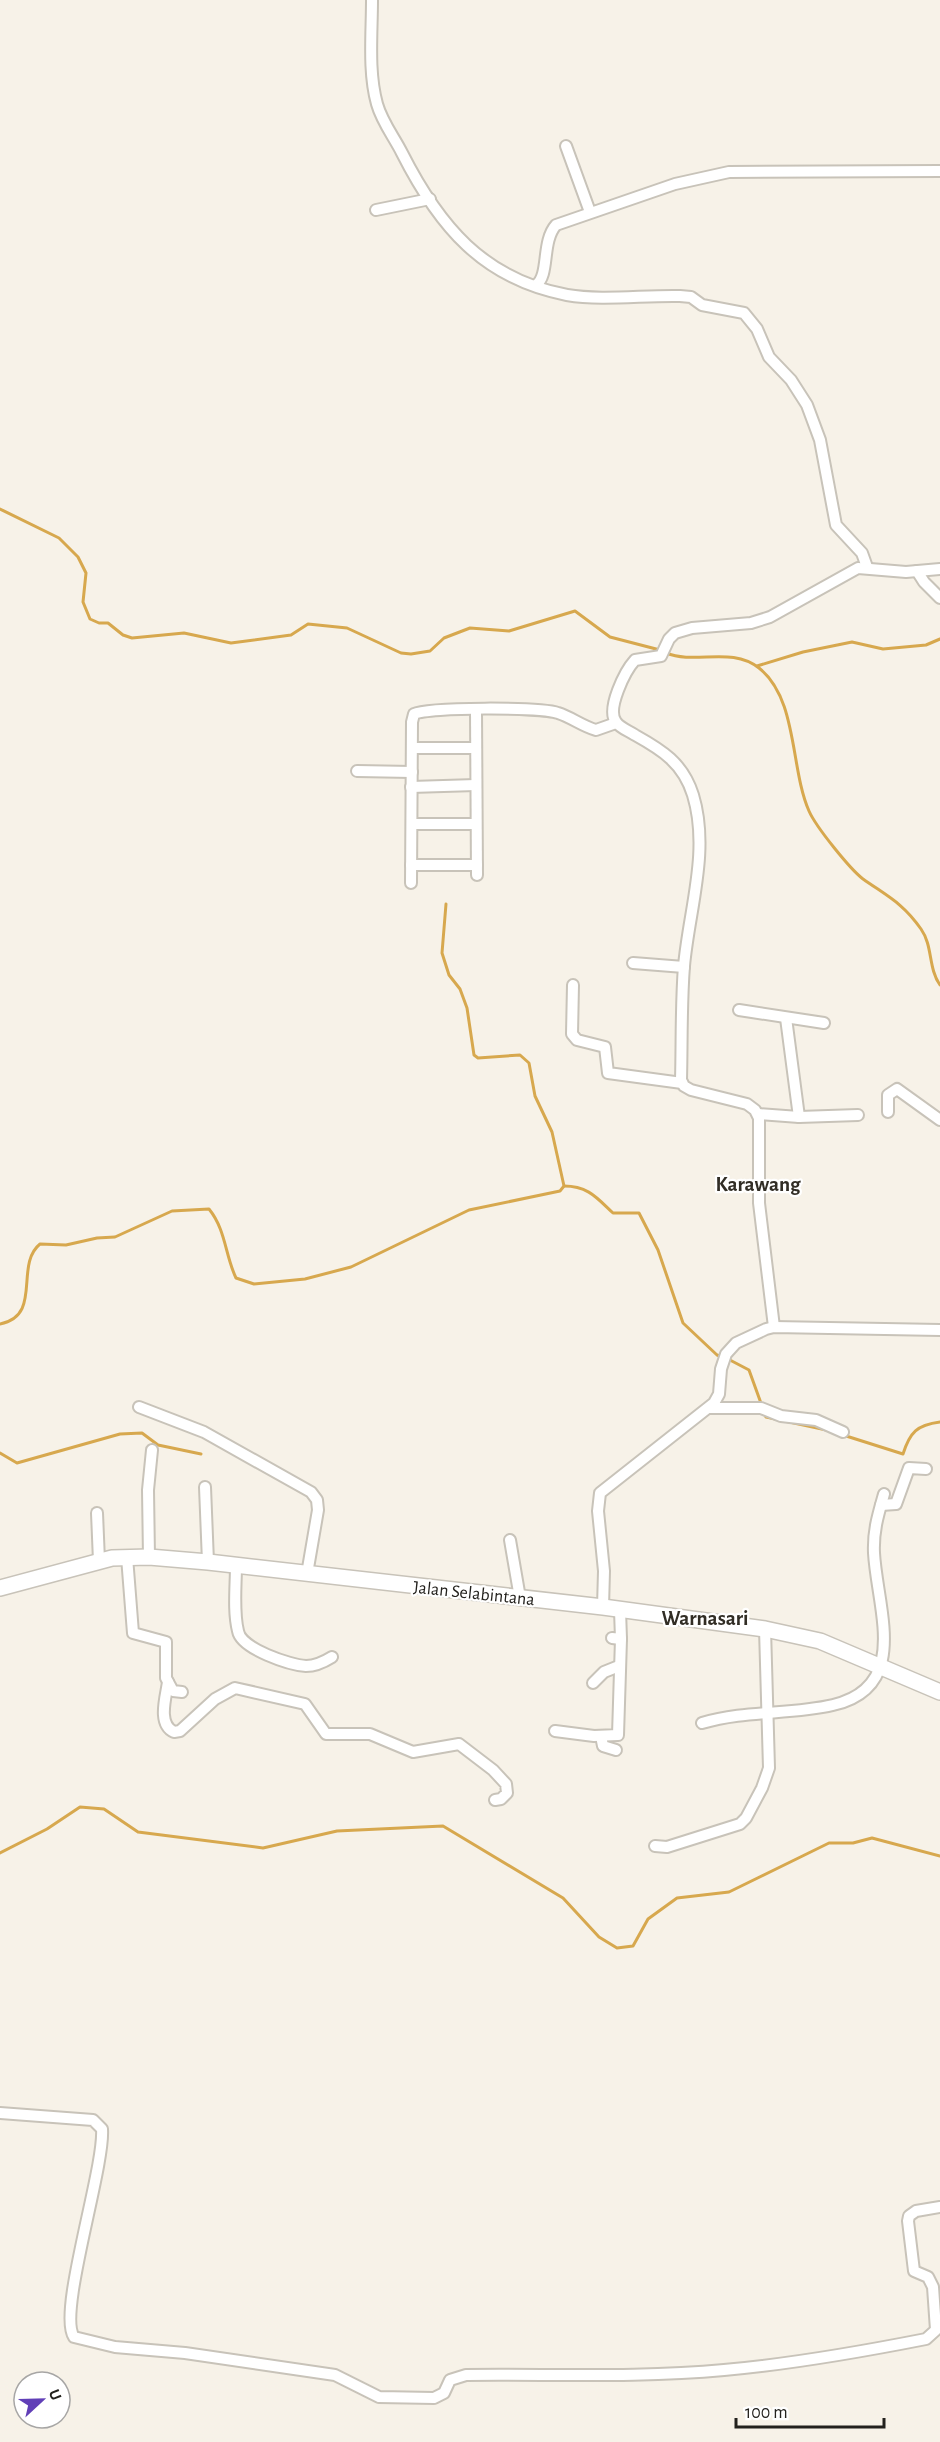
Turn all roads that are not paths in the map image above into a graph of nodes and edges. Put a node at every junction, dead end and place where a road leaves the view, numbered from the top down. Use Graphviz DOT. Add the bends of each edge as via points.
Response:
graph roads {
  1 [pos="372,0"];
  2 [pos="566,146"];
  3 [pos="940,171"];
  4 [pos="429,199"];
  5 [pos="375,210"];
  6 [pos="590,212"];
  7 [pos="536,285"];
  8 [pos="867,567"];
  9 [pos="940,569"];
  10 [pos="917,571"];
  11 [pos="940,598"];
  12 [pos="476,711"];
  13 [pos="616,723"];
  14 [pos="412,748"];
  15 [pos="476,748"];
  16 [pos="357,771"];
  17 [pos="412,772"];
  18 [pos="476,785"];
  19 [pos="411,787"];
  20 [pos="412,824"];
  21 [pos="476,824"];
  22 [pos="411,865"];
  23 [pos="411,882"];
  24 [pos="633,963"];
  25 [pos="684,967"];
  26 [pos="573,985"];
  27 [pos="739,1010"];
  28 [pos="786,1018"];
  29 [pos="824,1023"];
  30 [pos="682,1083"];
  31 [pos="888,1112"];
  32 [pos="758,1114"];
  33 [pos="858,1115"];
  34 [pos="799,1117"];
  35 [pos="940,1120"];
  36 [pos="774,1327"];
  37 [pos="940,1330"];
  38 [pos="140,1407"];
  39 [pos="710,1408"];
  40 [pos="843,1431"];
  41 [pos="152,1450"];
  42 [pos="926,1469"];
  43 [pos="205,1487"];
  44 [pos="97,1513"];
  45 [pos="510,1540"];
  46 [pos="127,1557"];
  47 [pos="149,1557"];
  48 [pos="99,1561"];
  49 [pos="207,1562"];
  50 [pos="236,1565"];
  51 [pos="307,1574"];
  52 [pos="0,1588"];
  53 [pos="520,1598"];
  54 [pos="603,1607"];
  55 [pos="620,1610"];
  56 [pos="765,1629"];
  57 [pos="332,1657"];
  58 [pos="619,1665"];
  59 [pos="882,1667"];
  60 [pos="168,1682"];
  61 [pos="593,1683"];
  62 [pos="182,1692"];
  63 [pos="940,1692"];
  64 [pos="766,1712"];
  65 [pos="702,1723"];
  66 [pos="555,1731"];
  67 [pos="601,1736"];
  68 [pos="616,1750"];
  69 [pos="495,1800"];
  70 [pos="655,1846"];
  71 [pos="0,2113"];
  72 [pos="940,2207"];
  1 -- 4 [label="street" via="377,106"];
  2 -- 6 [label="street"];
  3 -- 6 [label="street" via="729,172 675,184"];
  4 -- 5 [label="street"];
  4 -- 7 [label="street" via="476,255 509,277"];
  6 -- 7 [label="street" via="561,222 552,230 543,275"];
  7 -- 8 [label="street" via="581,297 691,297 702,305 744,313 757,329 769,357 807,405 820,440 836,525 862,553"];
  8 -- 10 [label="street" via="890,572"];
  8 -- 13 [label="street" via="854,569 770,617 675,633 661,656 642,657 632,663 614,704"];
  9 -- 10 [label="street"];
  10 -- 11 [label="street"];
  12 -- 13 [label="street" via="556,712 598,730"];
  12 -- 14 [label="street" via="430,709 414,714"];
  12 -- 15 [label="street"];
  13 -- 25 [label="street" via="669,755 685,774 694,797 699,858"];
  14 -- 15 [label="street"];
  14 -- 17 [label="street"];
  15 -- 18 [label="street"];
  16 -- 17 [label="street"];
  17 -- 19 [label="street"];
  18 -- 19 [label="street"];
  18 -- 21 [label="street"];
  19 -- 20 [label="street"];
  20 -- 21 [label="street"];
  20 -- 22 [label="street"];
  21 -- 22 [label="street" via="477,870"];
  22 -- 23 [label="street"];
  24 -- 25 [label="street"];
  25 -- 30 [label="street"];
  26 -- 30 [label="street" via="572,1034 577,1040 605,1047 608,1073"];
  27 -- 28 [label="street"];
  28 -- 29 [label="street"];
  28 -- 34 [label="street"];
  30 -- 32 [label="street" via="694,1091 747,1104"];
  31 -- 35 [label="street" via="888,1095 897,1089"];
  32 -- 34 [label="street"];
  32 -- 36 [label="street" via="759,1203"];
  33 -- 34 [label="street"];
  36 -- 37 [label="street"];
  36 -- 39 [label="street" via="746,1337 731,1348 722,1365 719,1394"];
  38 -- 51 [label="street" via="204,1432 311,1492 318,1510"];
  39 -- 40 [label="street" via="761,1407 781,1416 816,1420"];
  39 -- 54 [label="street" via="600,1493"];
  41 -- 47 [label="street"];
  42 -- 59 [label="street" via="909,1468 895,1505 882,1500 876,1516 874,1551 884,1634"];
  43 -- 49 [label="street"];
  44 -- 48 [label="street"];
  45 -- 53 [label="street"];
  46 -- 47 [label="street, Jalan Selabintana"];
  46 -- 48 [label="street, Jalan Selabintana"];
  46 -- 60 [label="street" via="133,1633 166,1642"];
  47 -- 49 [label="street, Jalan Selabintana"];
  48 -- 52 [label="street, Jalan Selabintana"];
  49 -- 50 [label="street, Jalan Selabintana"];
  50 -- 51 [label="street, Jalan Selabintana"];
  50 -- 57 [label="street" via="238,1631 245,1643 255,1650 306,1666"];
  51 -- 53 [label="street, Jalan Selabintana"];
  53 -- 54 [label="street, Jalan Selabintana"];
  54 -- 55 [label="street, Jalan Selabintana"];
  55 -- 56 [label="street, Jalan Selabintana"];
  55 -- 58 [label="street" via="616,1638"];
  56 -- 59 [label="street, Jalan Selabintana" via="820,1641"];
  56 -- 64 [label="street"];
  58 -- 61 [label="street"];
  58 -- 67 [label="street" via="618,1736"];
  59 -- 63 [label="street, Jalan Selabintana"];
  59 -- 64 [label="street" via="868,1689 844,1702"];
  60 -- 62 [label="street" via="172,1691"];
  60 -- 69 [label="street" via="164,1718 174,1732 226,1691 246,1689 273,1699 305,1704 326,1734 370,1734 413,1752 459,1744 503,1780 507,1792"];
  64 -- 65 [label="street" via="727,1715"];
  64 -- 70 [label="street" via="769,1768 746,1818 740,1824 710,1834"];
  66 -- 67 [label="street"];
  67 -- 68 [label="street" via="603,1746"];
  71 -- 72 [label="street" via="93,2120 102,2129 75,2283 71,2329 74,2337 115,2347 335,2375 379,2397 434,2398 444,2392 450,2380 465,2375 628,2375 724,2370 926,2339 936,2330 933,2287 928,2277 914,2271 908,2221 916,2211"];
}
